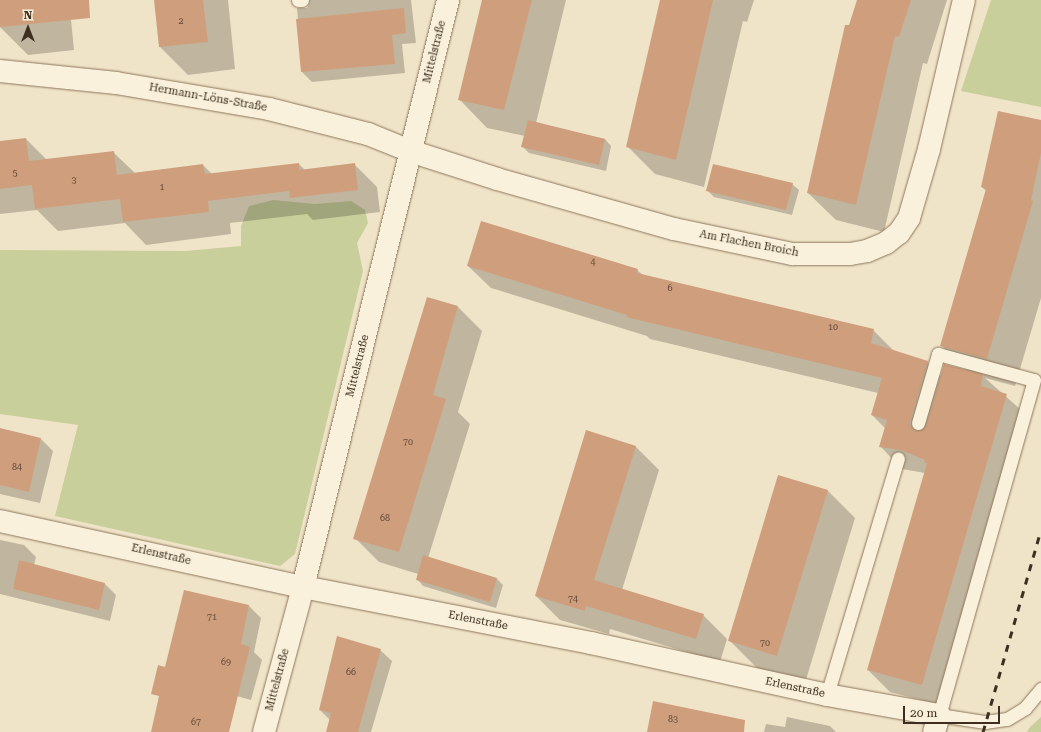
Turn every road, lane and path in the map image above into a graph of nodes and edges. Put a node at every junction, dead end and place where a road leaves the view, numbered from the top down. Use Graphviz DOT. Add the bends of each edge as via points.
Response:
graph roads {
  1 [pos="298,0"];
  2 [pos="302,0"];
  3 [pos="448,0"];
  4 [pos="964,0"];
  5 [pos="0,71"];
  6 [pos="410,151"];
  7 [pos="918,424"];
  8 [pos="898,458"];
  9 [pos="0,521"];
  10 [pos="303,587"];
  11 [pos="1041,689"];
  12 [pos="827,695"];
  13 [pos="937,723"];
  14 [pos="264,732"];
  1 -- 2 [label="lane"];
  3 -- 6 [label="street, Mittelstraße"];
  4 -- 6 [label="street, Am Flachen Broich" via="913,207 904,225 893,238 866,251 831,255 793,254 733,242 586,205"];
  5 -- 6 [label="street, Hermann-Löns-Straße" via="116,83 227,100 368,134"];
  6 -- 10 [label="street, Mittelstraße"];
  7 -- 13 [label="lane" via="938,354 1034,380"];
  8 -- 12 [label="lane"];
  9 -- 10 [label="street, Erlenstraße"];
  10 -- 12 [label="street, Erlenstraße" via="591,643"];
  10 -- 14 [label="street, Mittelstraße"];
  11 -- 13 [label="lane" via="1025,708 1007,719"];
  12 -- 13 [label="street, Erlenstraße"];
}
